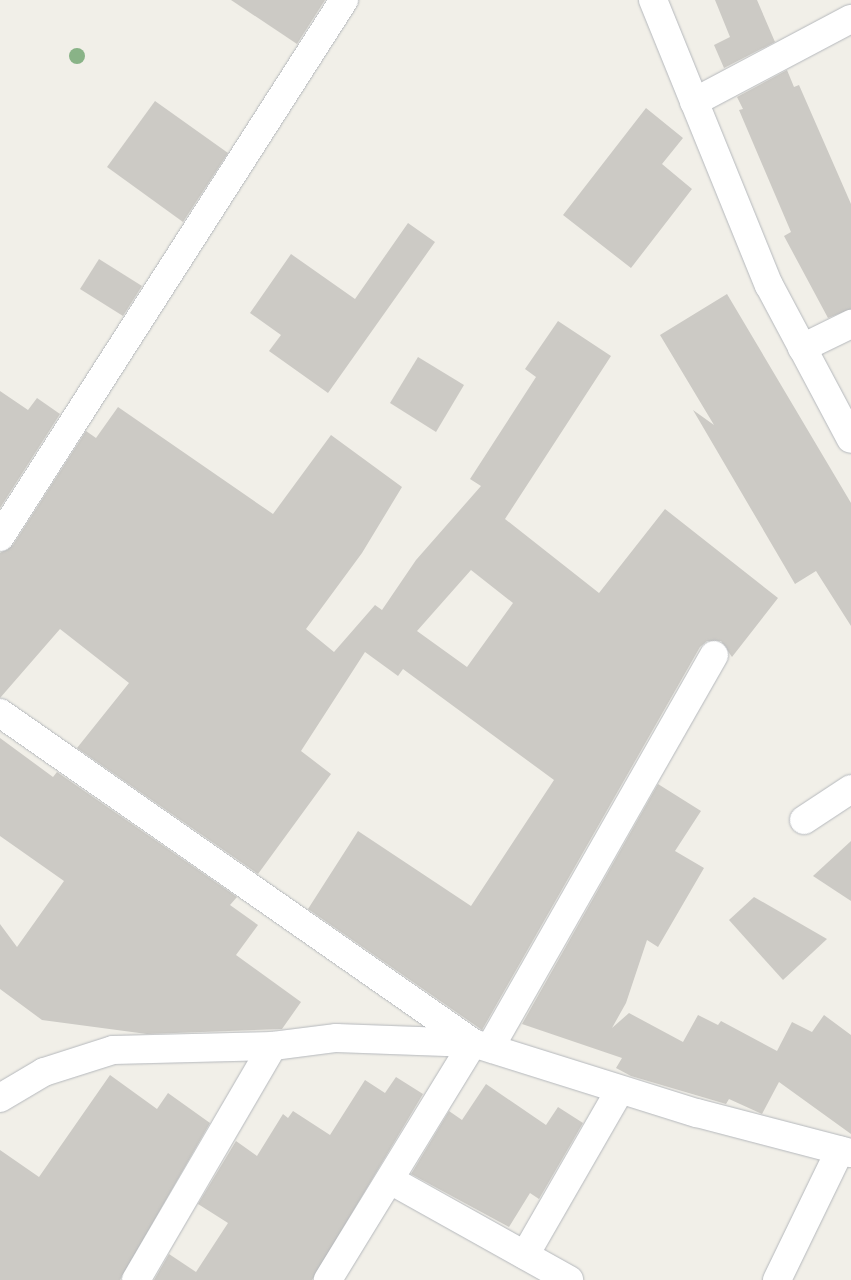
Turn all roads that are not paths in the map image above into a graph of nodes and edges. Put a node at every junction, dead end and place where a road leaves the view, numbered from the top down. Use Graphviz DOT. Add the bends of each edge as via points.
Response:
graph roads {
  1 [pos="344,0"];
  2 [pos="653,0"];
  3 [pos="851,19"];
  4 [pos="694,102"];
  5 [pos="851,324"];
  6 [pos="802,348"];
  7 [pos="851,439"];
  8 [pos="0,538"];
  9 [pos="714,655"];
  10 [pos="0,713"];
  11 [pos="851,789"];
  12 [pos="804,820"];
  13 [pos="482,1044"];
  14 [pos="273,1046"];
  15 [pos="620,1090"];
  16 [pos="0,1098"];
  17 [pos="845,1151"];
  18 [pos="392,1181"];
  19 [pos="525,1255"];
  20 [pos="136,1280"];
  21 [pos="328,1280"];
  22 [pos="569,1280"];
  23 [pos="777,1280"];
  1 -- 8 [label="street"];
  2 -- 4 [label="street"];
  3 -- 4 [label="street"];
  4 -- 6 [label="street" via="769,285"];
  5 -- 6 [label="street"];
  6 -- 7 [label="street"];
  9 -- 13 [label="street"];
  10 -- 13 [label="street"];
  11 -- 12 [label="street"];
  13 -- 14 [label="street" via="336,1038"];
  13 -- 15 [label="street"];
  13 -- 18 [label="street"];
  14 -- 16 [label="street" via="113,1050 44,1072"];
  14 -- 20 [label="street"];
  15 -- 17 [label="street"];
  15 -- 19 [label="street"];
  17 -- 23 [label="street"];
  18 -- 19 [label="street"];
  18 -- 21 [label="street"];
  19 -- 22 [label="street"];
}
